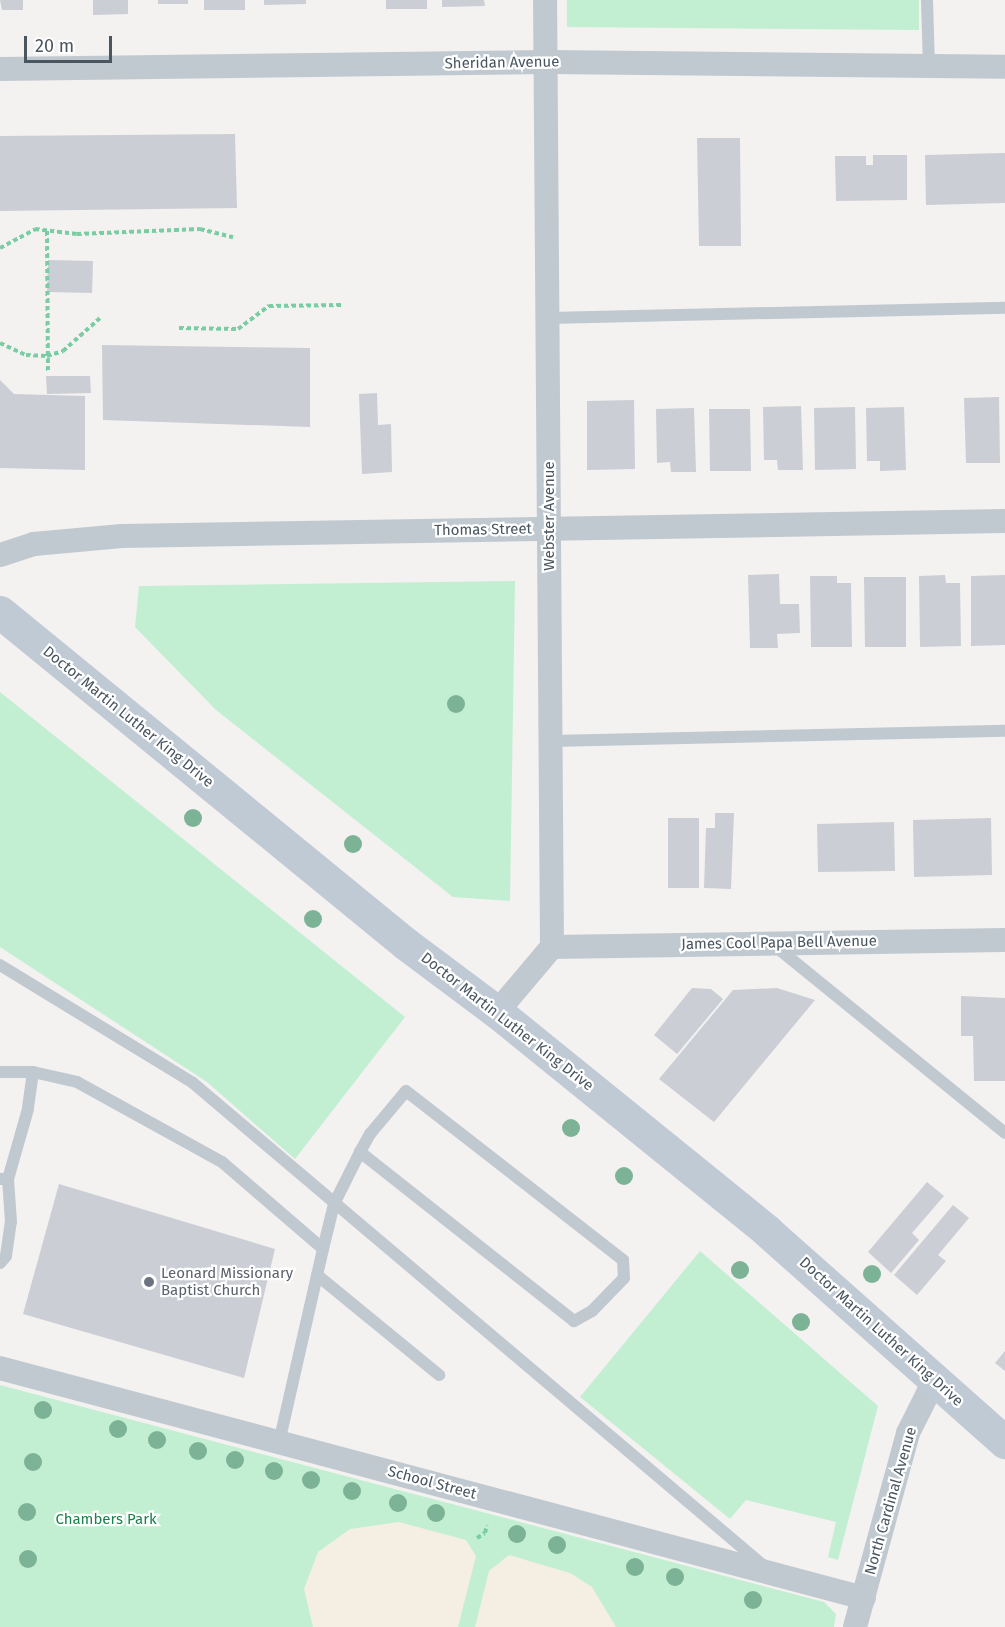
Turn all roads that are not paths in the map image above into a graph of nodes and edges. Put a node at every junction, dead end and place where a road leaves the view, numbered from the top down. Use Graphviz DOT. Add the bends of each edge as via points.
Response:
graph roads {
  1 [pos="545,0"];
  2 [pos="927,0"];
  3 [pos="548,62"];
  4 [pos="928,67"];
  5 [pos="1005,67"];
  6 [pos="0,69"];
  7 [pos="1005,308"];
  8 [pos="549,318"];
  9 [pos="1005,521"];
  10 [pos="550,529"];
  11 [pos="0,555"];
  12 [pos="0,612"];
  13 [pos="1005,731"];
  14 [pos="551,741"];
  15 [pos="1005,940"];
  16 [pos="772,944"];
  17 [pos="552,947"];
  18 [pos="0,965"];
  19 [pos="496,1012"];
  20 [pos="0,1072"];
  21 [pos="33,1072"];
  22 [pos="1005,1133"];
  23 [pos="360,1152"];
  24 [pos="4,1179"];
  25 [pos="334,1204"];
  26 [pos="324,1248"];
  27 [pos="0,1263"];
  28 [pos="317,1275"];
  29 [pos="0,1368"];
  30 [pos="439,1375"];
  31 [pos="935,1379"];
  32 [pos="279,1442"];
  33 [pos="1005,1442"];
  34 [pos="774,1574"];
  35 [pos="864,1598"];
  36 [pos="855,1627"];
  1 -- 3 [label="street, Webster Avenue"];
  2 -- 4 [label="lane"];
  3 -- 4 [label="street, Sheridan Avenue"];
  3 -- 6 [label="street, Sheridan Avenue"];
  3 -- 8 [label="street, Webster Avenue"];
  4 -- 5 [label="street, Sheridan Avenue"];
  7 -- 8 [label="lane"];
  8 -- 10 [label="street, Webster Avenue"];
  9 -- 10 [label="street, Thomas Street"];
  10 -- 11 [label="street, Thomas Street" via="122,536 34,544"];
  10 -- 14 [label="street, Webster Avenue"];
  12 -- 19 [label="main road, Doctor Martin Luther King Drive" via="406,944"];
  13 -- 14 [label="lane"];
  14 -- 17 [label="street, Webster Avenue"];
  15 -- 16 [label="street, James Cool Papa Bell Avenue"];
  16 -- 17 [label="street, James Cool Papa Bell Avenue"];
  16 -- 22 [label="lane"];
  17 -- 19 [label="street"];
  18 -- 25 [label="lane" via="192,1083"];
  19 -- 31 [label="main road, Doctor Martin Luther King Drive" via="767,1231"];
  20 -- 21 [label="lane"];
  21 -- 24 [label="lane" via="28,1109"];
  21 -- 26 [label="lane" via="77,1082 222,1162"];
  23 -- 23 [label="lane" via="406,1091 623,1260 624,1278 592,1311 574,1321"];
  23 -- 25 [label="lane"];
  24 -- 27 [label="lane" via="11,1222 6,1256"];
  25 -- 26 [label="lane"];
  25 -- 34 [label="lane"];
  26 -- 28 [label="lane"];
  28 -- 30 [label="lane"];
  28 -- 32 [label="lane"];
  29 -- 32 [label="street, School Street"];
  31 -- 33 [label="main road, Doctor Martin Luther King Drive"];
  31 -- 35 [label="street, North Cardinal Avenue" via="908,1433"];
  32 -- 34 [label="street, School Street"];
  34 -- 35 [label="street, School Street"];
  35 -- 36 [label="street, North Cardinal Avenue"];
}
